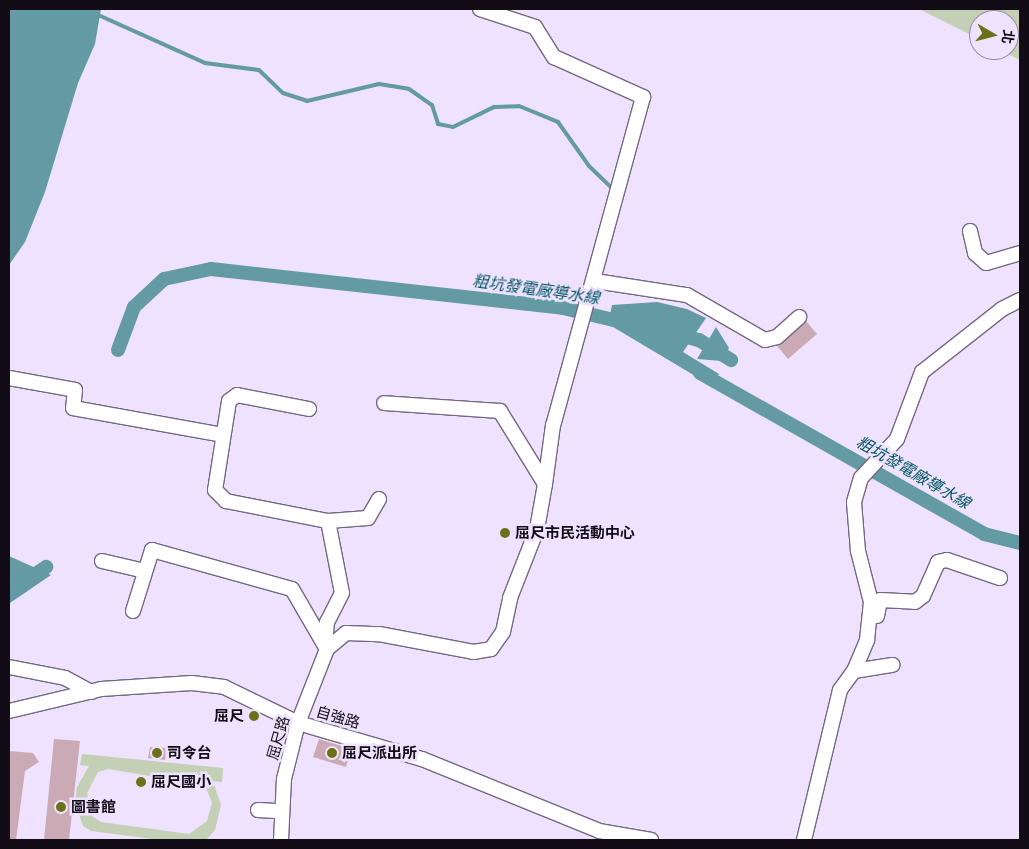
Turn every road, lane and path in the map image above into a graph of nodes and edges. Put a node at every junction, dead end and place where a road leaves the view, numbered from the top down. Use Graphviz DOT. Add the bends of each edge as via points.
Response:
graph roads {
  1 [pos="480,9"];
  2 [pos="970,231"];
  3 [pos="1020,253"];
  4 [pos="595,281"];
  5 [pos="1020,300"];
  6 [pos="799,317"];
  7 [pos="9,378"];
  8 [pos="384,403"];
  9 [pos="309,409"];
  10 [pos="223,435"];
  11 [pos="545,484"];
  12 [pos="378,499"];
  13 [pos="328,521"];
  14 [pos="102,561"];
  15 [pos="146,571"];
  16 [pos="1000,578"];
  17 [pos="133,611"];
  18 [pos="868,640"];
  19 [pos="326,647"];
  20 [pos="893,665"];
  21 [pos="9,667"];
  22 [pos="854,671"];
  23 [pos="91,692"];
  24 [pos="9,711"];
  25 [pos="298,723"];
  26 [pos="258,810"];
  27 [pos="280,811"];
  28 [pos="281,840"];
  29 [pos="651,840"];
  30 [pos="804,840"];
  1 -- 4 [label="street" via="535,27 554,57 644,97"];
  2 -- 3 [label="street" via="975,253 986,263"];
  4 -- 6 [label="street" via="687,295 765,340 777,337"];
  4 -- 11 [label="street" via="553,425"];
  5 -- 18 [label="street" via="954,344 922,372 897,439 861,478 854,502 858,551 871,602"];
  7 -- 10 [label="street" via="75,390 73,408"];
  8 -- 11 [label="street" via="500,411"];
  9 -- 10 [label="street" via="236,395 229,401"];
  10 -- 13 [label="street" via="215,490 226,501"];
  11 -- 19 [label="street" via="537,529 510,598 503,632 491,649 459,651 379,634 346,633"];
  12 -- 13 [label="street" via="368,518"];
  13 -- 19 [label="street" via="342,593 327,622"];
  14 -- 15 [label="street"];
  15 -- 17 [label="street"];
  15 -- 19 [label="street" via="152,550 292,589"];
  16 -- 18 [label="street" via="947,560 938,562 923,596 915,602 880,600"];
  18 -- 22 [label="street"];
  19 -- 25 [label="street, 屈尺路"];
  20 -- 22 [label="street"];
  21 -- 23 [label="street" via="65,678"];
  22 -- 30 [label="street" via="840,690"];
  23 -- 24 [label="street, 自強路"];
  23 -- 25 [label="street, 自強路" via="192,683 224,687"];
  25 -- 27 [label="street, 屈尺路"];
  25 -- 29 [label="street, 自強路" via="422,759 599,831"];
  26 -- 27 [label="street"];
  27 -- 28 [label="street, 屈尺路"];
}
